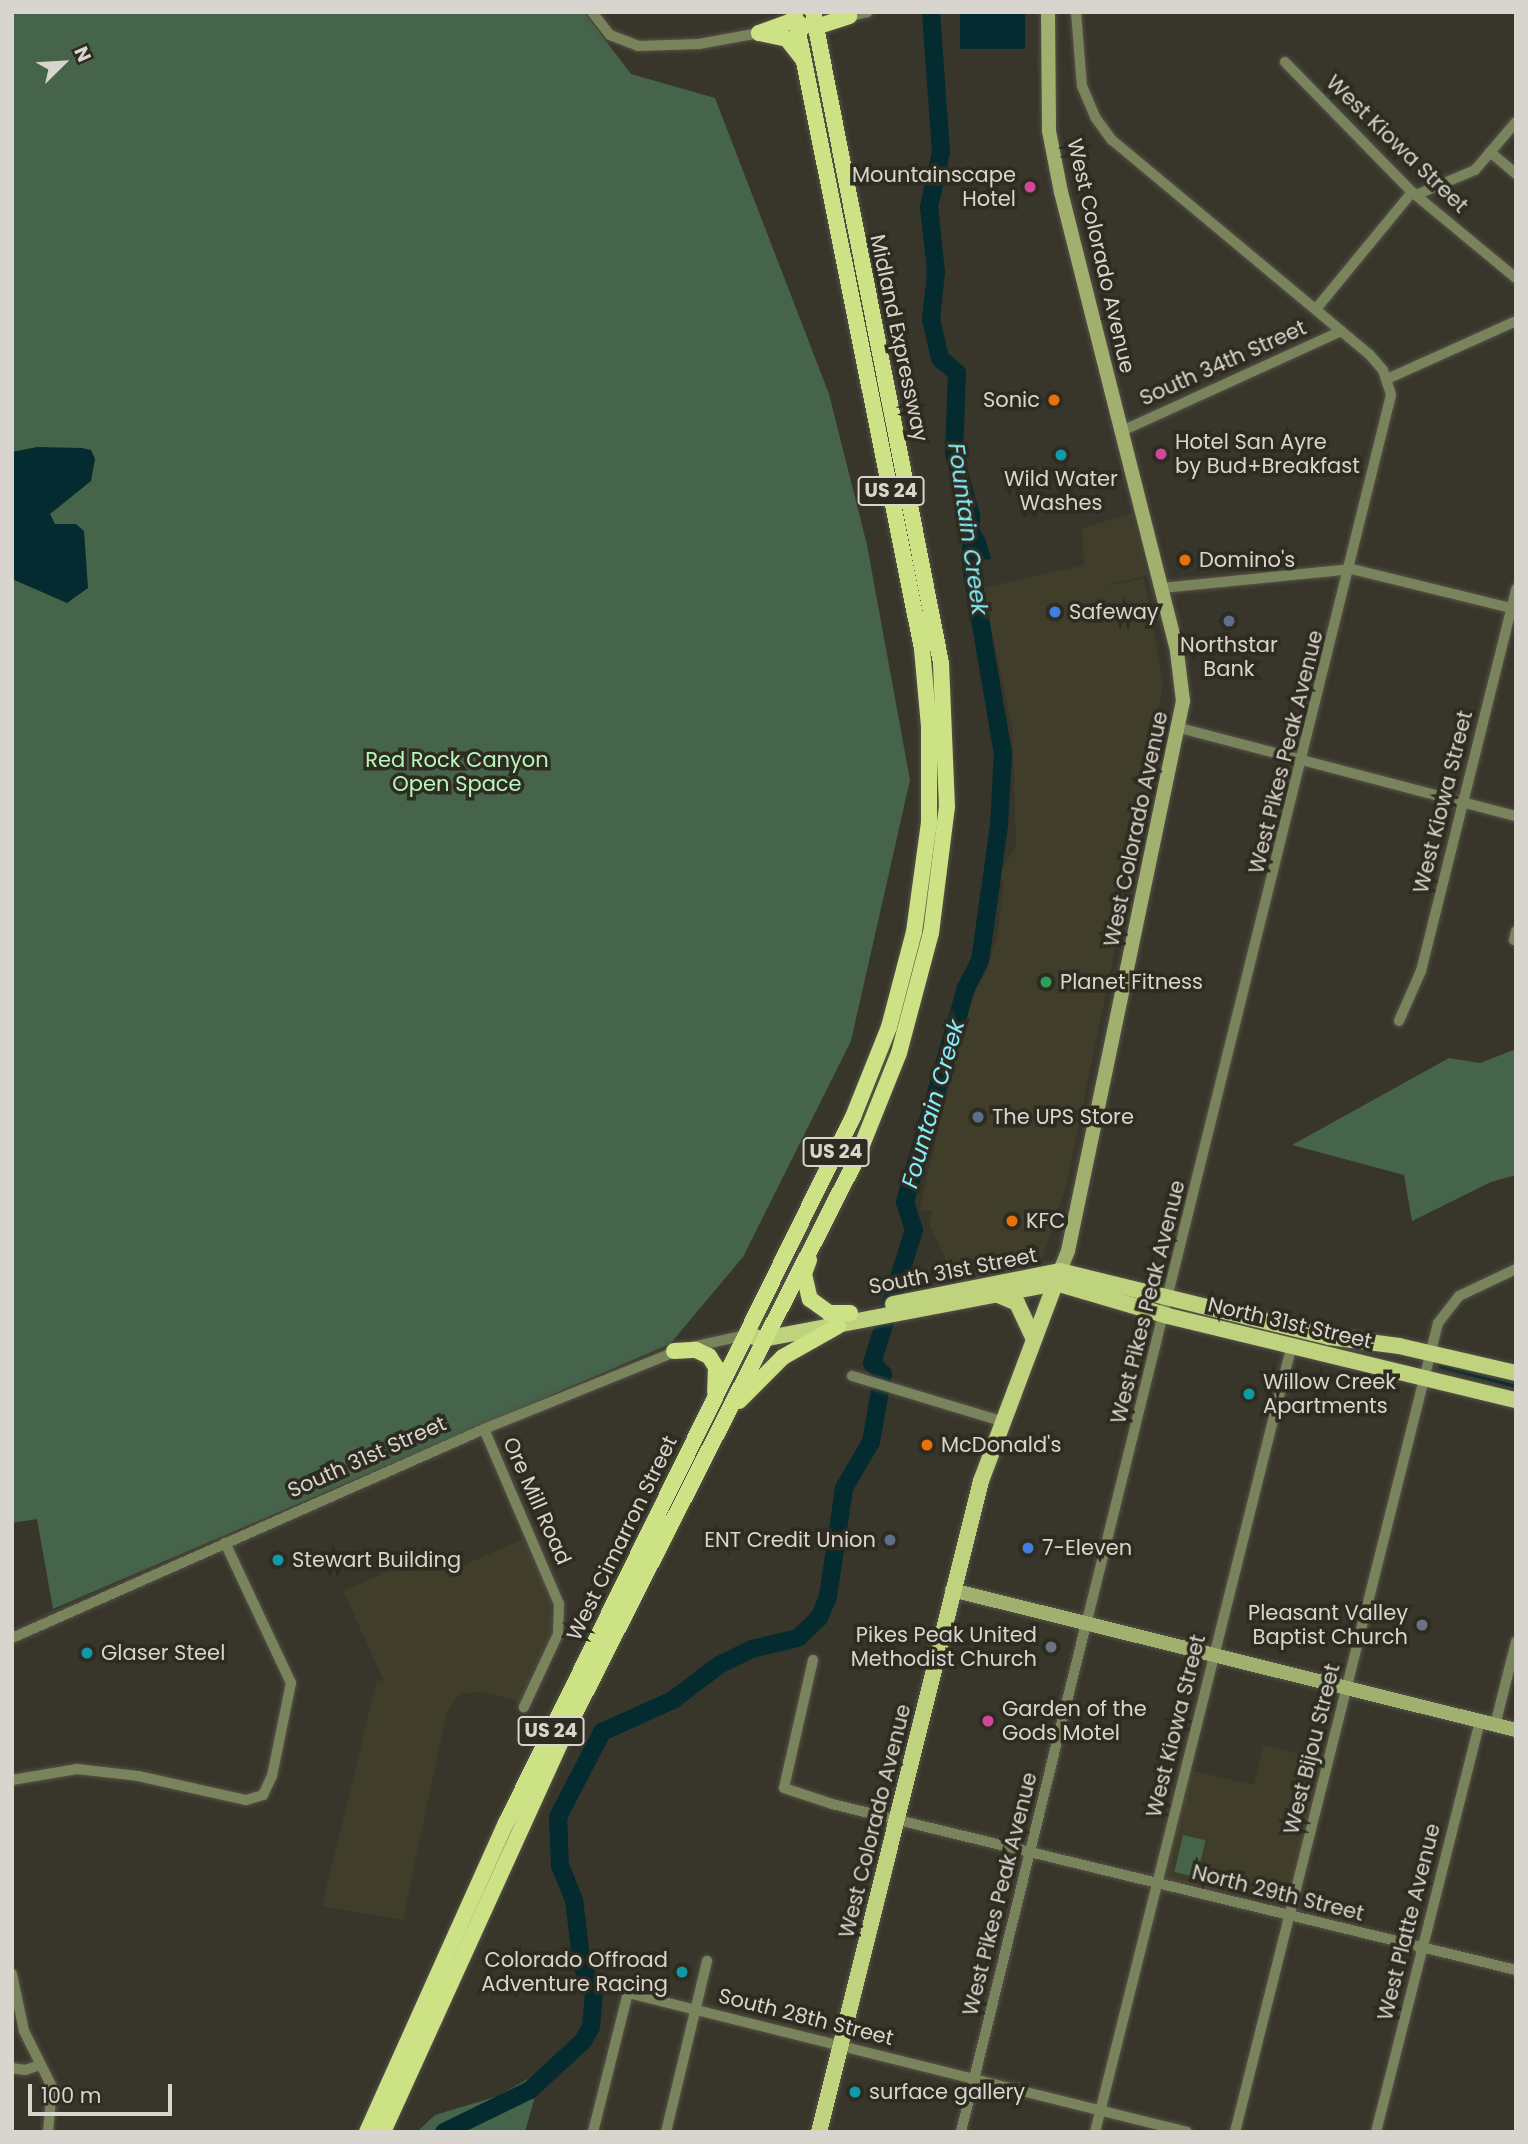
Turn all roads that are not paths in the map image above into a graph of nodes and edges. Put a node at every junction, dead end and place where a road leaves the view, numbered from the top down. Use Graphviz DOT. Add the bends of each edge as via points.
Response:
graph roads {
  1 [pos="592,12"];
  2 [pos="832,12"];
  3 [pos="868,12"];
  4 [pos="1048,12"];
  5 [pos="1076,12"];
  6 [pos="798,15"];
  7 [pos="849,16"];
  8 [pos="815,19"];
  9 [pos="758,33"];
  10 [pos="820,54"];
  11 [pos="803,59"];
  12 [pos="1285,62"];
  13 [pos="1516,122"];
  14 [pos="1490,152"];
  15 [pos="1516,174"];
  16 [pos="1414,193"];
  17 [pos="1516,278"];
  18 [pos="1316,309"];
  19 [pos="1516,321"];
  20 [pos="1341,331"];
  21 [pos="1387,379"];
  22 [pos="1122,431"];
  23 [pos="1352,569"];
  24 [pos="1162,588"];
  25 [pos="1516,589"];
  26 [pos="1513,609"];
  27 [pos="1180,728"];
  28 [pos="1303,761"];
  29 [pos="1462,803"];
  30 [pos="1516,816"];
  31 [pos="907,961"];
  32 [pos="925,964"];
  33 [pos="1399,1021"];
  34 [pos="836,1194"];
  35 [pos="1516,1269"];
  36 [pos="1058,1277"];
  37 [pos="998,1295"];
  38 [pos="907,1307"];
  39 [pos="1166,1307"];
  40 [pos="850,1313"];
  41 [pos="868,1315"];
  42 [pos="838,1326"];
  43 [pos="765,1334"];
  44 [pos="746,1335"];
  45 [pos="1294,1338"];
  46 [pos="1034,1339"];
  47 [pos="674,1352"];
  48 [pos="1431,1352"];
  49 [pos="1516,1373"];
  50 [pos="852,1376"];
  51 [pos="1423,1376"];
  52 [pos="1516,1400"];
  53 [pos="712,1403"];
  54 [pos="1000,1420"];
  55 [pos="718,1428"];
  56 [pos="484,1429"];
  57 [pos="225,1543"];
  58 [pos="952,1590"];
  59 [pos="1083,1621"];
  60 [pos="12,1638"];
  61 [pos="1516,1642"];
  62 [pos="1214,1655"];
  63 [pos="813,1661"];
  64 [pos="1347,1688"];
  65 [pos="524,1707"];
  66 [pos="1488,1723"];
  67 [pos="1516,1730"];
  68 [pos="12,1780"];
  69 [pos="897,1819"];
  70 [pos="1031,1851"];
  71 [pos="1156,1882"];
  72 [pos="1289,1916"];
  73 [pos="1423,1949"];
  74 [pos="707,1961"];
  75 [pos="1516,1970"];
  76 [pos="12,1974"];
  77 [pos="696,2009"];
  78 [pos="840,2045"];
  79 [pos="40,2065"];
  80 [pos="12,2068"];
  81 [pos="974,2078"];
  82 [pos="1101,2110"];
  83 [pos="48,2132"];
  84 [pos="367,2132"];
  85 [pos="383,2132"];
  86 [pos="593,2132"];
  87 [pos="666,2132"];
  88 [pos="818,2132"];
  89 [pos="961,2132"];
  90 [pos="1095,2132"];
  91 [pos="1187,2132"];
  92 [pos="1235,2132"];
  93 [pos="1376,2132"];
  1 -- 9 [label="street" via="610,35 628,44 660,47"];
  2 -- 7 [label="highway"];
  3 -- 7 [label="street"];
  4 -- 22 [label="main road, West Colorado Avenue" via="1053,153"];
  5 -- 18 [label="street" via="1082,86 1107,135"];
  6 -- 8 [label="highway"];
  6 -- 9 [label="highway"];
  6 -- 10 [label="highway"];
  6 -- 11 [label="highway, Midland Expressway / US 24"];
  7 -- 8 [label="highway"];
  8 -- 10 [label="highway, Midland Expressway / US 24"];
  9 -- 11 [label="highway" via="787,39"];
  10 -- 32 [label="highway, Midland Expressway / US 24" via="941,663 947,728 946,831"];
  11 -- 31 [label="highway, Midland Expressway / US 24" via="926,677 929,823"];
  12 -- 16 [label="street, West Kiowa Street"];
  13 -- 14 [label="street"];
  14 -- 15 [label="street"];
  14 -- 16 [label="street" via="1468,175"];
  16 -- 17 [label="street, West Kiowa Street"];
  16 -- 18 [label="street"];
  18 -- 20 [label="street"];
  19 -- 21 [label="street"];
  20 -- 21 [label="street" via="1377,362"];
  20 -- 22 [label="street, South 34th Street"];
  21 -- 23 [label="street, West Pikes Peak Avenue" via="1390,411"];
  22 -- 24 [label="main road, West Colorado Avenue"];
  23 -- 24 [label="street"];
  23 -- 26 [label="street"];
  23 -- 28 [label="street, West Pikes Peak Avenue"];
  24 -- 27 [label="main road, West Colorado Avenue" via="1181,670"];
  25 -- 26 [label="street, West Kiowa Street"];
  26 -- 29 [label="street, West Kiowa Street"];
  27 -- 28 [label="street"];
  27 -- 36 [label="main road, West Colorado Avenue" via="1068,1251"];
  28 -- 29 [label="street"];
  28 -- 39 [label="street, West Pikes Peak Avenue"];
  29 -- 30 [label="street"];
  29 -- 33 [label="street, West Kiowa Street" via="1421,971"];
  31 -- 44 [label="highway, West Cimarron Street / US 24" via="867,1087"];
  32 -- 34 [label="highway, West Cimarron Street / US 24" via="888,1082 856,1160"];
  34 -- 40 [label="highway" via="804,1274 814,1303 829,1313"];
  34 -- 43 [label="highway, West Cimarron Street / US 24"];
  35 -- 48 [label="street, West Bijou Street" via="1459,1296 1438,1323"];
  36 -- 37 [label="main road, South 31st Street"];
  36 -- 38 [label="main road, South 31st Street"];
  36 -- 39 [label="main road, South 31st Street"];
  36 -- 46 [label="main road, West Colorado Avenue"];
  37 -- 38 [label="main road, South 31st Street"];
  37 -- 46 [label="main road" via="1017,1303"];
  38 -- 41 [label="main road, South 31st Street"];
  39 -- 45 [label="main road, North 31st Street"];
  39 -- 59 [label="street, West Pikes Peak Avenue"];
  40 -- 41 [label="main road, South 31st Street"];
  40 -- 43 [label="main road, South 31st Street"];
  41 -- 42 [label="main road, South 31st Street"];
  42 -- 43 [label="main road, South 31st Street"];
  42 -- 55 [label="highway" via="774,1364"];
  43 -- 44 [label="main road, South 31st Street"];
  43 -- 55 [label="highway, West Cimarron Street / US 24"];
  44 -- 47 [label="street, South 31st Street"];
  44 -- 53 [label="highway, West Cimarron Street / US 24"];
  45 -- 48 [label="main road, North 31st Street"];
  45 -- 51 [label="main road, North 31st Street"];
  45 -- 62 [label="street, West Kiowa Street"];
  46 -- 54 [label="main road, West Colorado Avenue"];
  47 -- 53 [label="highway" via="696,1350 709,1356 717,1375"];
  47 -- 56 [label="street, South 31st Street"];
  48 -- 49 [label="main road, North 31st Street"];
  48 -- 51 [label="street, West Bijou Street"];
  50 -- 54 [label="street"];
  51 -- 52 [label="main road, North 31st Street"];
  51 -- 64 [label="street, West Bijou Street"];
  53 -- 84 [label="highway, West Cimarron Street / US 24" via="506,1823"];
  54 -- 58 [label="main road, West Colorado Avenue"];
  55 -- 85 [label="highway, West Cimarron Street / US 24" via="564,1735"];
  56 -- 57 [label="street, South 31st Street"];
  56 -- 65 [label="street, Ore Mill Road" via="559,1604 558,1634"];
  57 -- 60 [label="street, South 31st Street"];
  57 -- 68 [label="street" via="291,1683 275,1763 263,1795 246,1800 138,1776 78,1769"];
  58 -- 59 [label="main road"];
  58 -- 69 [label="main road, West Colorado Avenue"];
  59 -- 62 [label="main road"];
  59 -- 70 [label="street, West Pikes Peak Avenue"];
  61 -- 66 [label="street, West Platte Avenue"];
  62 -- 64 [label="main road"];
  62 -- 71 [label="street, West Kiowa Street"];
  63 -- 69 [label="street, North 29th Street" via="784,1788"];
  64 -- 66 [label="main road"];
  64 -- 72 [label="street, West Bijou Street"];
  66 -- 67 [label="main road"];
  66 -- 73 [label="street, West Platte Avenue"];
  69 -- 70 [label="street, North 29th Street"];
  69 -- 78 [label="main road, West Colorado Avenue"];
  70 -- 71 [label="street, North 29th Street"];
  70 -- 81 [label="street, West Pikes Peak Avenue"];
  71 -- 72 [label="street, North 29th Street"];
  71 -- 82 [label="street, West Kiowa Street"];
  72 -- 73 [label="street, North 29th Street"];
  72 -- 92 [label="street, West Bijou Street"];
  73 -- 75 [label="street, North 29th Street"];
  73 -- 93 [label="street, West Platte Avenue"];
  74 -- 77 [label="street"];
  76 -- 79 [label="street" via="24,2031"];
  77 -- 78 [label="street, South 28th Street"];
  77 -- 86 [label="street, South 28th Street" via="628,1993"];
  77 -- 87 [label="street"];
  78 -- 81 [label="street, South 28th Street"];
  78 -- 88 [label="main road, West Colorado Avenue"];
  79 -- 80 [label="street"];
  79 -- 83 [label="street" via="54,2100"];
  81 -- 82 [label="street, South 28th Street"];
  81 -- 89 [label="street, West Pikes Peak Avenue"];
  82 -- 90 [label="street, West Kiowa Street"];
  82 -- 91 [label="street, South 28th Street"];
}
